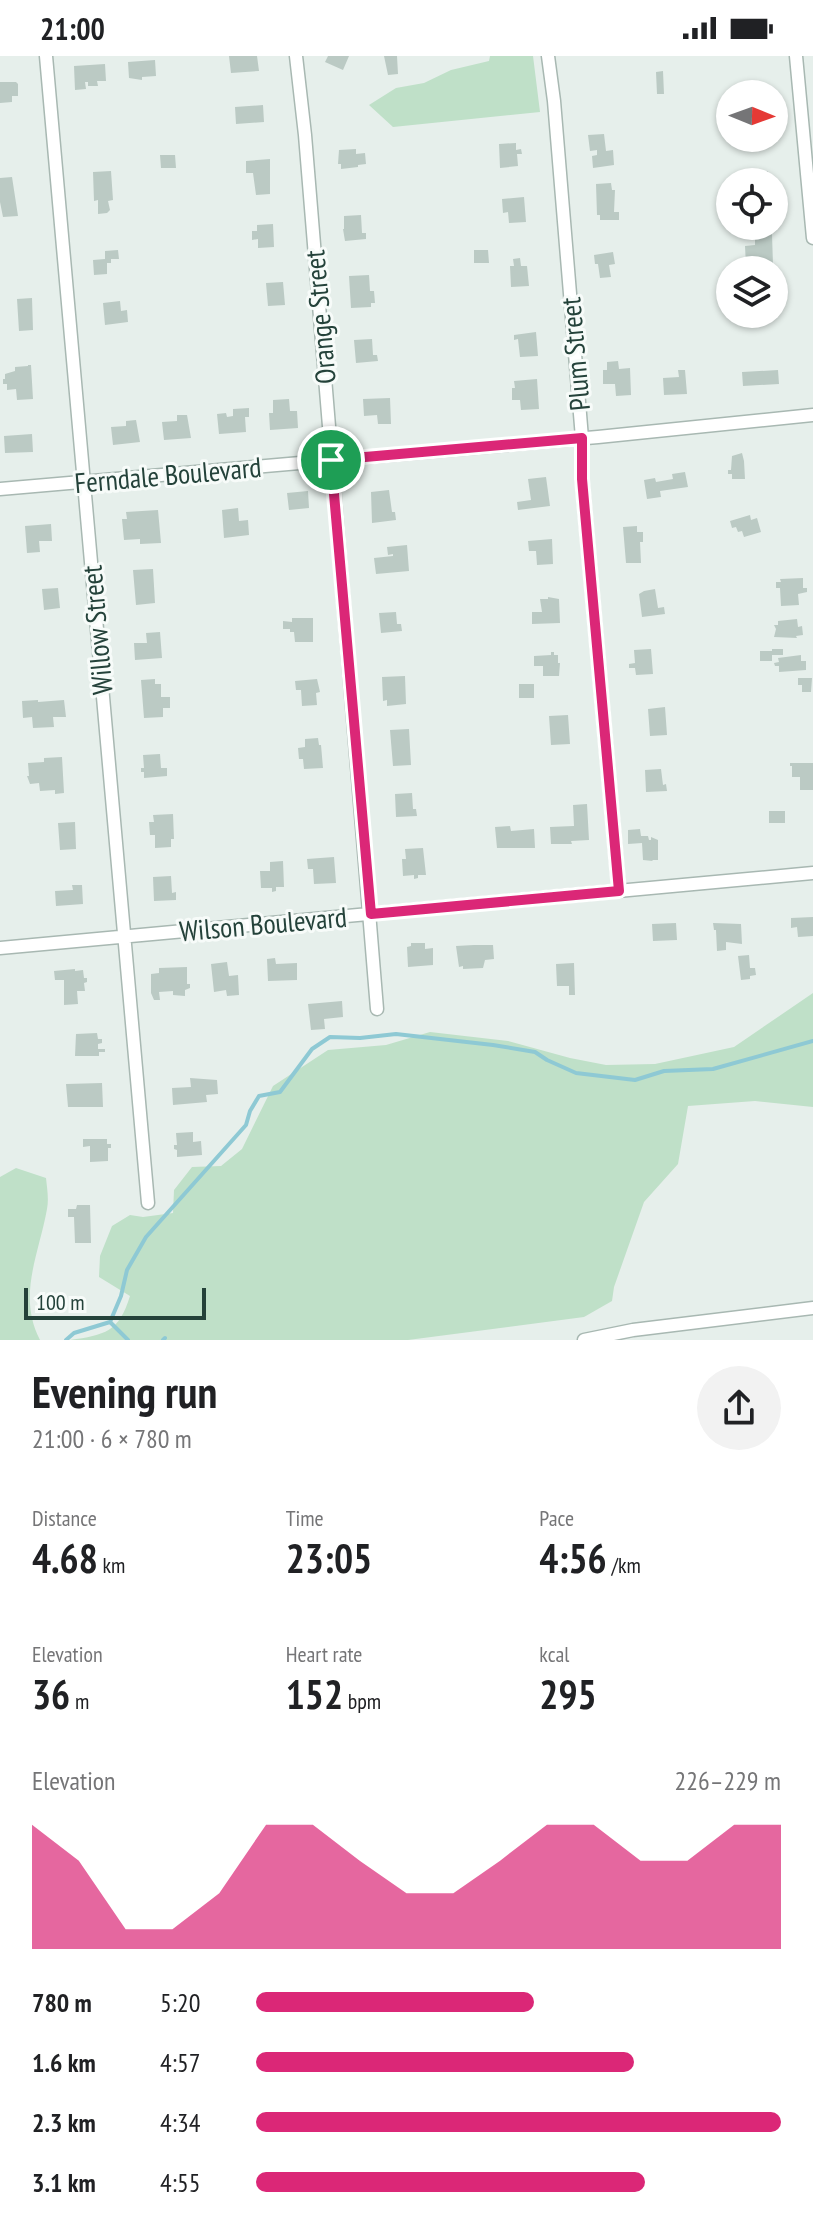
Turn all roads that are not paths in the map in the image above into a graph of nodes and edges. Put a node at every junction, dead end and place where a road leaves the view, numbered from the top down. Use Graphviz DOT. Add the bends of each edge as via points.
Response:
graph roads {
  1 [pos="46,56"];
  2 [pos="296,56"];
  3 [pos="548,56"];
  4 [pos="796,56"];
  5 [pos="813,238"];
  6 [pos="813,415"];
  7 [pos="582,438"];
  8 [pos="331,460"];
  9 [pos="84,482"];
  10 [pos="0,489"];
  11 [pos="813,873"];
  12 [pos="619,891"];
  13 [pos="371,914"];
  14 [pos="125,936"];
  15 [pos="0,948"];
  16 [pos="377,1009"];
  17 [pos="148,1203"];
  18 [pos="813,1308"];
  19 [pos="584,1340"];
  1 -- 9 [label="street, Willow Street"];
  2 -- 8 [label="street, Orange Street"];
  3 -- 7 [label="street, Plum Street"];
  4 -- 5 [label="street"];
  6 -- 7 [label="street, Ferndale Boulevard"];
  7 -- 8 [label="street, Ferndale Boulevard"];
  7 -- 12 [label="street, Plum Street"];
  8 -- 9 [label="street, Ferndale Boulevard"];
  8 -- 13 [label="street, Orange Street"];
  9 -- 10 [label="street, Ferndale Boulevard"];
  9 -- 14 [label="street, Willow Street"];
  11 -- 12 [label="street, Wilson Boulevard"];
  12 -- 13 [label="street, Wilson Boulevard"];
  13 -- 14 [label="street, Wilson Boulevard"];
  13 -- 16 [label="street, Orange Street"];
  14 -- 15 [label="street, Wilson Boulevard"];
  14 -- 17 [label="street, Willow Street"];
  18 -- 19 [label="street"];
}
